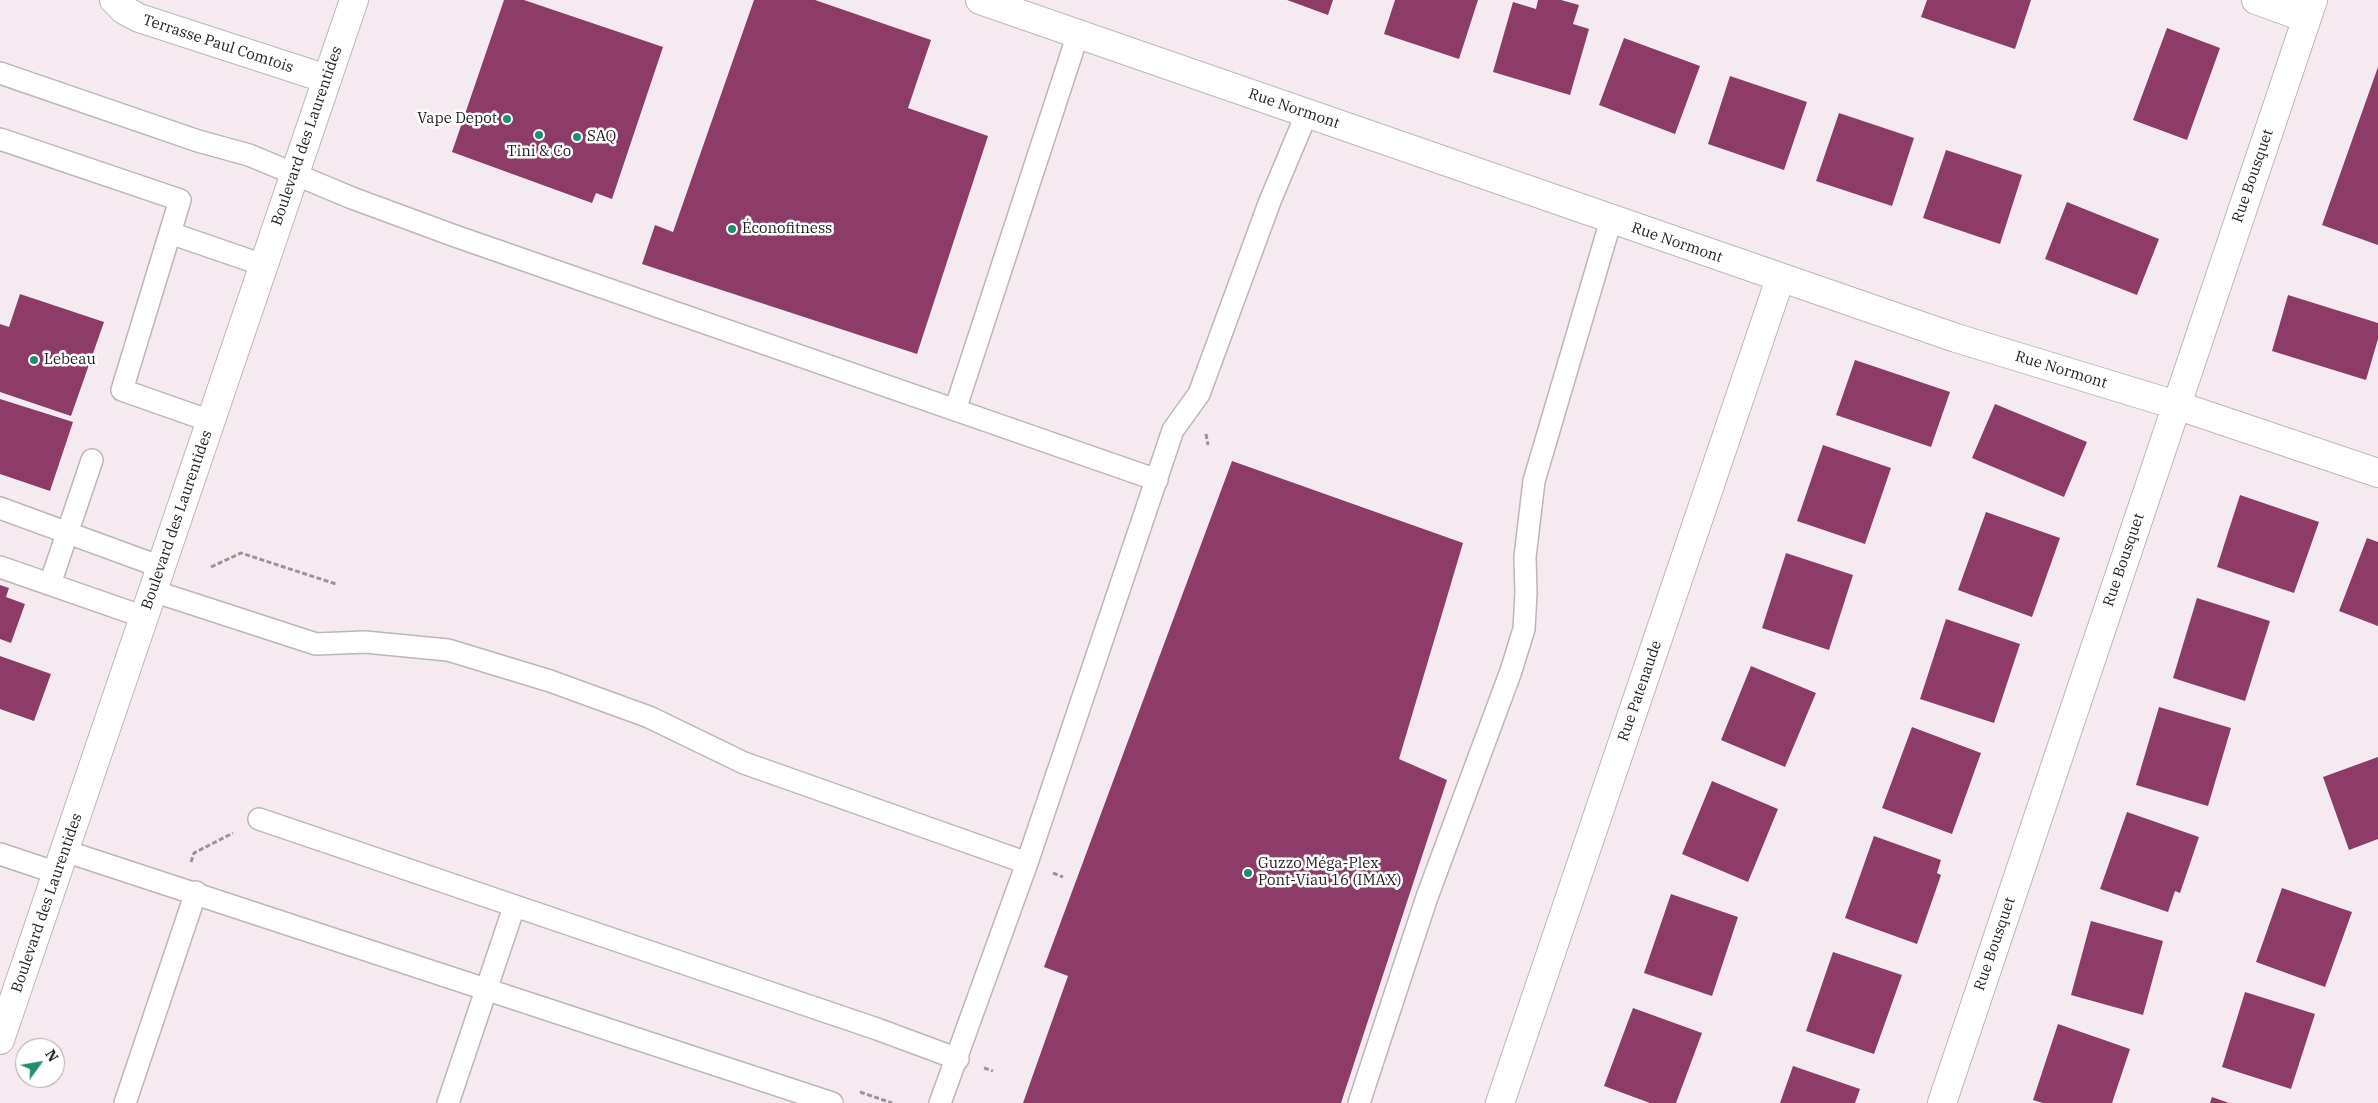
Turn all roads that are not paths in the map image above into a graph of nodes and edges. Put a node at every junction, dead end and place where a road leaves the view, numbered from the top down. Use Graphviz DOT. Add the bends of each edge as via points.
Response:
graph roads {
  1 [pos="114,0"];
  2 [pos="354,0"];
  3 [pos="980,0"];
  4 [pos="2256,0"];
  5 [pos="2310,9"];
  6 [pos="1078,34"];
  7 [pos="0,72"];
  8 [pos="327,79"];
  9 [pos="1307,113"];
  10 [pos="0,139"];
  11 [pos="294,173"];
  12 [pos="1611,220"];
  13 [pos="170,233"];
  14 [pos="262,265"];
  15 [pos="1780,279"];
  16 [pos="2176,405"];
  17 [pos="955,410"];
  18 [pos="210,421"];
  19 [pos="92,460"];
  20 [pos="2378,473"];
  21 [pos="1157,480"];
  22 [pos="0,508"];
  23 [pos="67,532"];
  24 [pos="0,567"];
  25 [pos="157,579"];
  26 [pos="50,584"];
  27 [pos="144,617"];
  28 [pos="259,819"];
  29 [pos="0,854"];
  30 [pos="61,862"];
  31 [pos="1027,863"];
  32 [pos="196,892"];
  33 [pos="514,907"];
  34 [pos="486,988"];
  35 [pos="0,1040"];
  36 [pos="958,1059"];
  37 [pos="124,1103"];
  38 [pos="448,1103"];
  39 [pos="832,1103"];
  40 [pos="940,1103"];
  41 [pos="1359,1103"];
  42 [pos="1500,1103"];
  43 [pos="1942,1103"];
  1 -- 8 [label="street, Terrasse Paul Comtois" via="139,18"];
  2 -- 8 [label="street, Boulevard des Laurentides"];
  3 -- 6 [label="street, Rue Normont"];
  4 -- 5 [label="street, Rue Bousquet"];
  5 -- 16 [label="street, Rue Bousquet"];
  6 -- 9 [label="street, Rue Normont"];
  6 -- 17 [label="lane"];
  7 -- 11 [label="lane"];
  8 -- 11 [label="street, Boulevard des Laurentides"];
  9 -- 12 [label="street, Rue Normont"];
  9 -- 21 [label="lane" via="1270,201 1199,394 1173,430"];
  10 -- 13 [label="lane" via="180,200"];
  11 -- 14 [label="street, Boulevard des Laurentides"];
  11 -- 17 [label="lane" via="455,236"];
  12 -- 15 [label="street, Rue Normont"];
  12 -- 41 [label="lane" via="1534,481 1525,556 1524,629 1427,896"];
  13 -- 14 [label="lane"];
  13 -- 18 [label="lane" via="122,390"];
  14 -- 18 [label="street, Boulevard des Laurentides"];
  15 -- 16 [label="street, Rue Normont" via="1956,338"];
  15 -- 42 [label="street, Rue Patenaude"];
  16 -- 20 [label="street, Rue Normont"];
  16 -- 43 [label="street, Rue Bousquet"];
  17 -- 21 [label="lane"];
  18 -- 25 [label="street, Boulevard des Laurentides"];
  19 -- 23 [label="lane"];
  21 -- 31 [label="lane"];
  22 -- 23 [label="lane"];
  23 -- 25 [label="lane"];
  23 -- 26 [label="lane"];
  24 -- 26 [label="lane"];
  25 -- 27 [label="street, Boulevard des Laurentides"];
  25 -- 31 [label="lane" via="316,644 366,642 448,650 550,681 649,717 744,763"];
  26 -- 27 [label="lane"];
  27 -- 30 [label="street, Boulevard des Laurentides"];
  28 -- 33 [label="lane"];
  29 -- 30 [label="lane"];
  30 -- 32 [label="lane"];
  30 -- 35 [label="street, Boulevard des Laurentides"];
  31 -- 36 [label="lane"];
  32 -- 34 [label="lane"];
  32 -- 37 [label="lane"];
  33 -- 34 [label="lane"];
  33 -- 36 [label="lane"];
  34 -- 38 [label="lane"];
  34 -- 39 [label="lane"];
  36 -- 40 [label="lane"];
}
